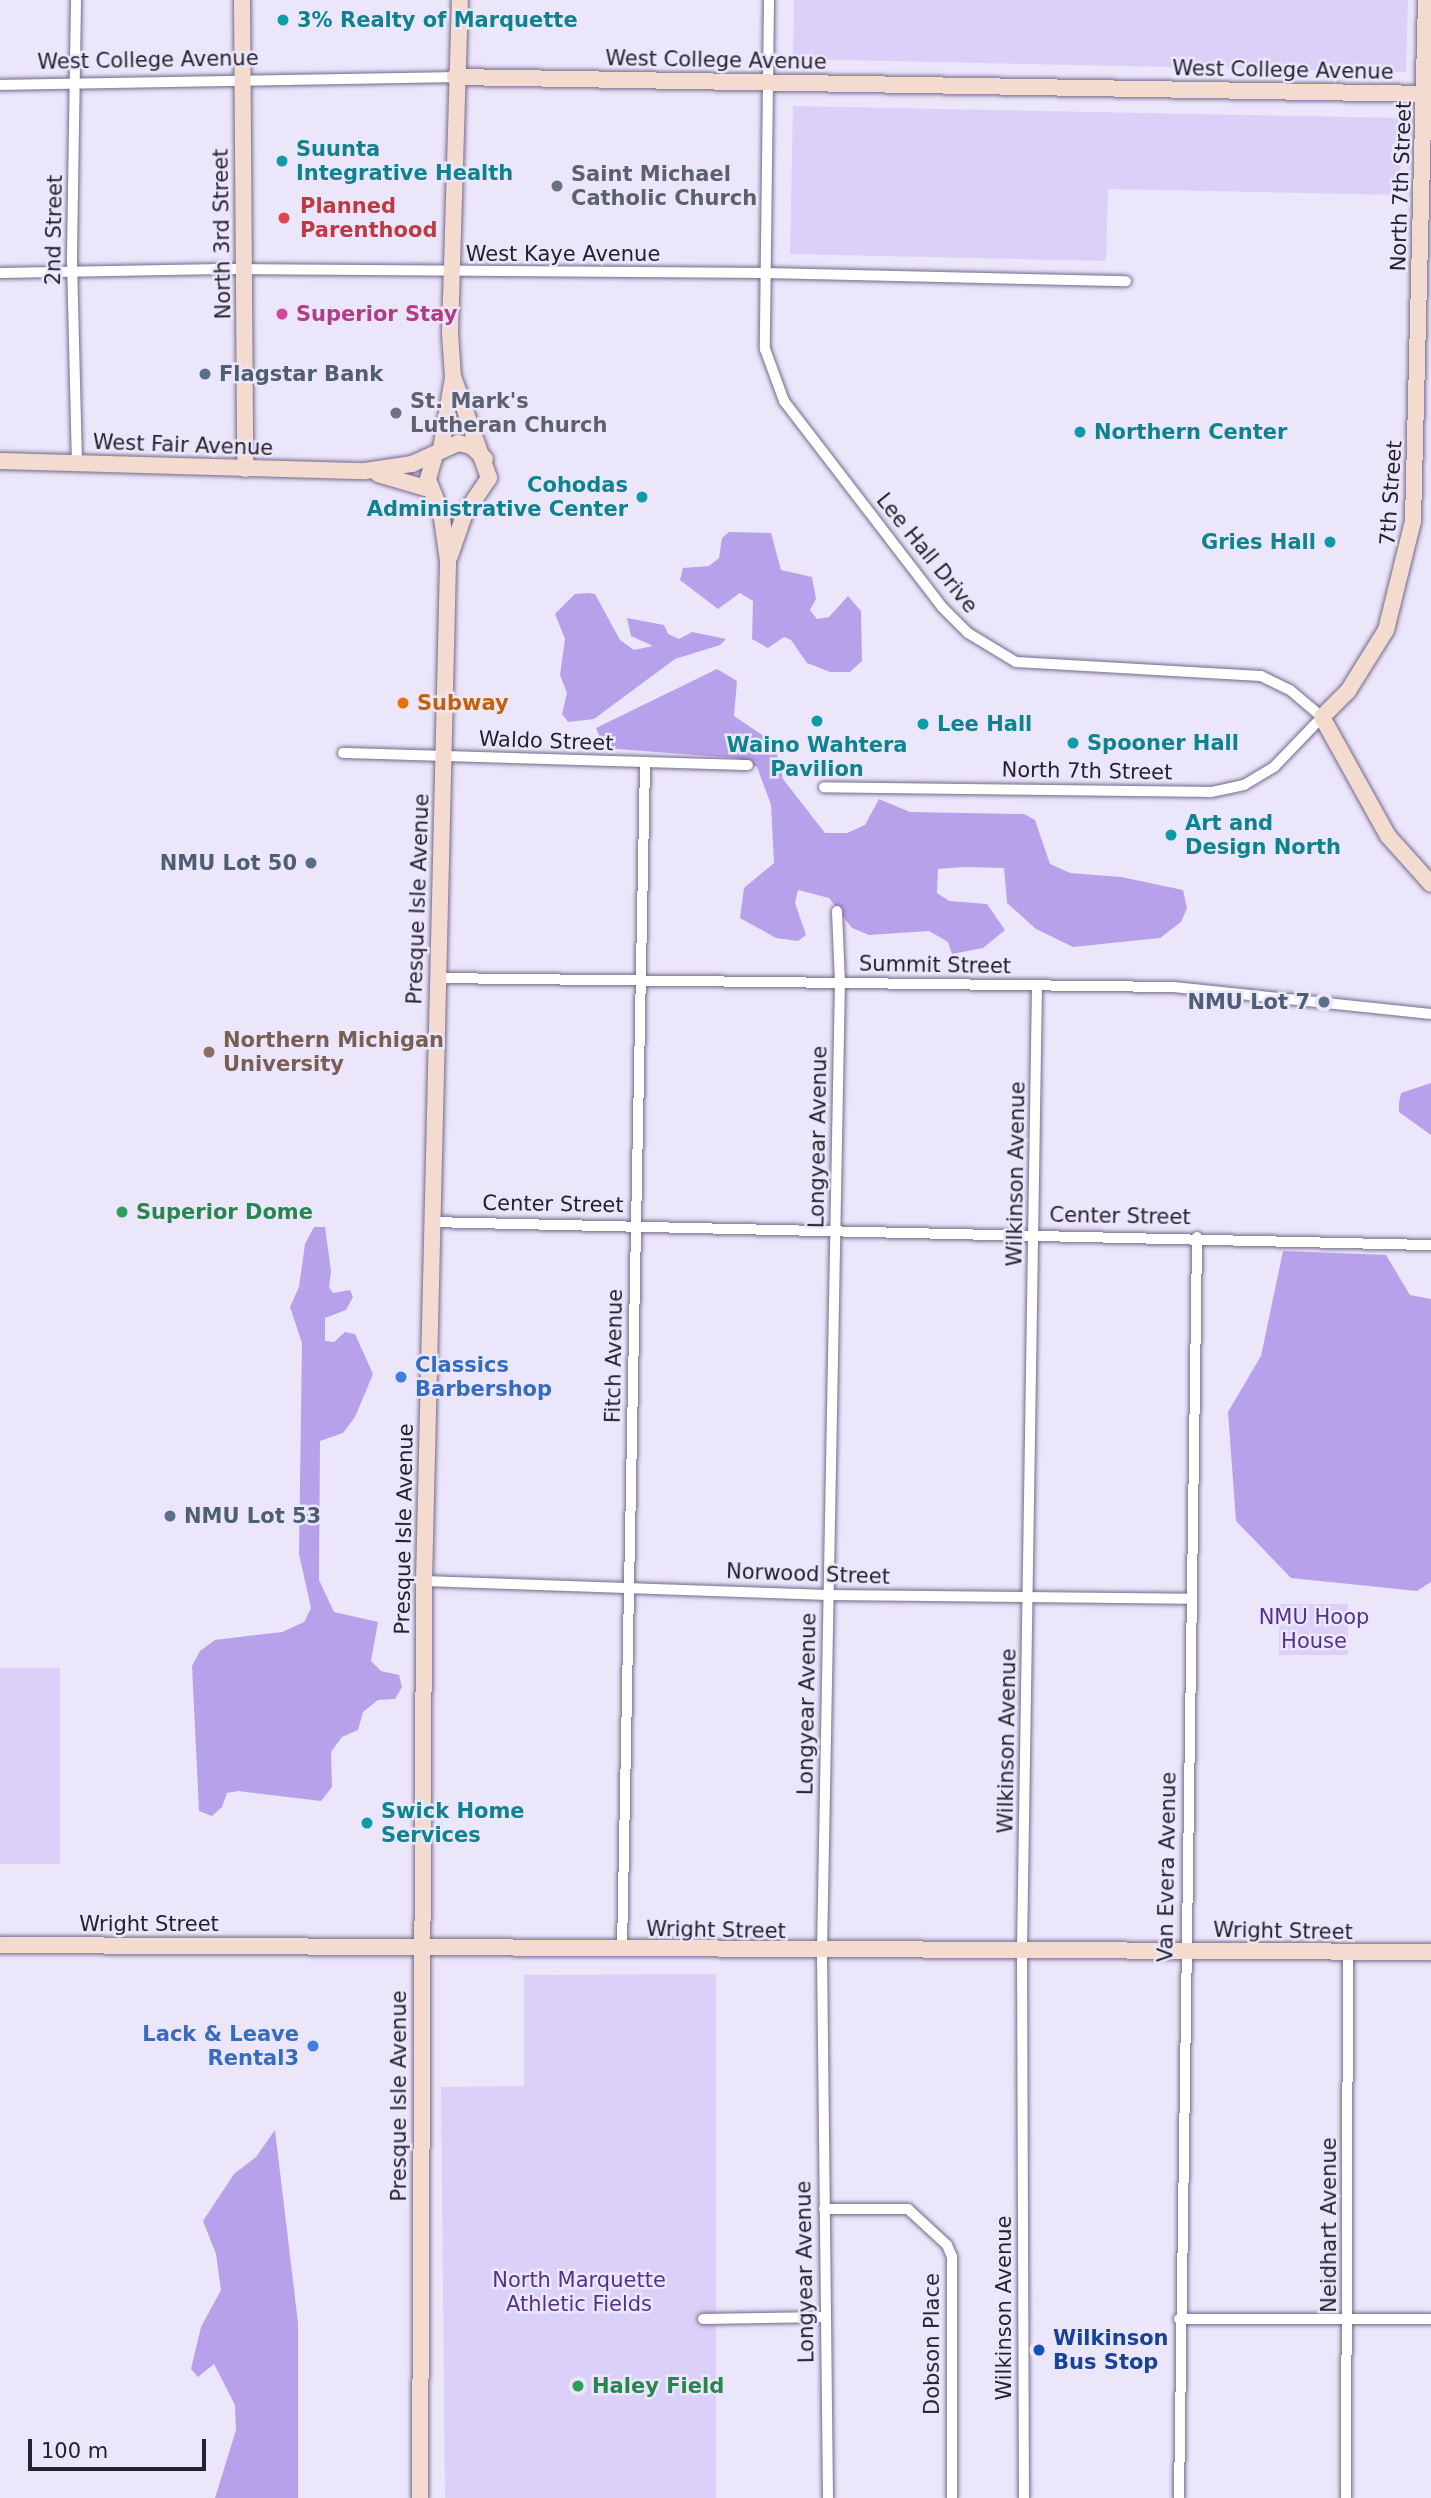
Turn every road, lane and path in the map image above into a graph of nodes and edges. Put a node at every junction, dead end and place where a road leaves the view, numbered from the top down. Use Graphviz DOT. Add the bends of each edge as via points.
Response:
graph roads {
  1 [pos="76,0"];
  2 [pos="242,0"];
  3 [pos="460,0"];
  4 [pos="769,0"];
  5 [pos="1426,0"];
  6 [pos="455,77"];
  7 [pos="242,79"];
  8 [pos="768,81"];
  9 [pos="76,83"];
  10 [pos="0,85"];
  11 [pos="1428,94"];
  12 [pos="243,270"];
  13 [pos="72,272"];
  14 [pos="0,273"];
  15 [pos="452,273"];
  16 [pos="766,273"];
  17 [pos="1126,281"];
  18 [pos="1425,289"];
  19 [pos="453,377"];
  20 [pos="1424,404"];
  21 [pos="438,451"];
  22 [pos="485,459"];
  23 [pos="0,461"];
  24 [pos="77,461"];
  25 [pos="245,468"];
  26 [pos="365,471"];
  27 [pos="434,492"];
  28 [pos="480,496"];
  29 [pos="448,561"];
  30 [pos="1322,717"];
  31 [pos="344,753"];
  32 [pos="443,757"];
  33 [pos="645,763"];
  34 [pos="748,765"];
  35 [pos="824,787"];
  36 [pos="1431,884"];
  37 [pos="837,911"];
  38 [pos="436,978"];
  39 [pos="640,981"];
  40 [pos="840,983"];
  41 [pos="1037,985"];
  42 [pos="1431,1014"];
  43 [pos="430,1222"];
  44 [pos="636,1225"];
  45 [pos="835,1229"];
  46 [pos="1035,1233"];
  47 [pos="1197,1237"];
  48 [pos="1431,1245"];
  49 [pos="424,1581"];
  50 [pos="629,1587"];
  51 [pos="828,1595"];
  52 [pos="1029,1598"];
  53 [pos="1190,1599"];
  54 [pos="0,1945"];
  55 [pos="419,1947"];
  56 [pos="622,1950"];
  57 [pos="1022,1950"];
  58 [pos="1185,1950"];
  59 [pos="822,1952"];
  60 [pos="1431,1952"];
  61 [pos="1348,1953"];
  62 [pos="824,2210"];
  63 [pos="825,2317"];
  64 [pos="703,2319"];
  65 [pos="1179,2319"];
  66 [pos="1431,2319"];
  67 [pos="1349,2320"];
  68 [pos="420,2498"];
  69 [pos="828,2498"];
  70 [pos="952,2498"];
  71 [pos="1024,2498"];
  72 [pos="1179,2498"];
  73 [pos="1346,2498"];
  1 -- 9 [label="street, 2nd Street"];
  2 -- 7 [label="street, North 3rd Street"];
  3 -- 6 [label="street, Presque Isle Avenue"];
  4 -- 8 [label="street, Lee Hall Drive"];
  5 -- 11 [label="street, North 7th Street"];
  6 -- 7 [label="street, West College Avenue"];
  6 -- 8 [label="street, West College Avenue"];
  6 -- 15 [label="street, Presque Isle Avenue"];
  7 -- 9 [label="street, West College Avenue"];
  7 -- 12 [label="street, North 3rd Street"];
  8 -- 11 [label="street, West College Avenue"];
  8 -- 16 [label="street, Lee Hall Drive"];
  9 -- 10 [label="street, West College Avenue"];
  9 -- 13 [label="street, 2nd Street"];
  11 -- 18 [label="street, North 7th Street"];
  12 -- 13 [label="street, West Kaye Avenue"];
  12 -- 15 [label="street, West Kaye Avenue"];
  12 -- 25 [label="street, North 3rd Street"];
  13 -- 14 [label="street, West Kaye Avenue"];
  13 -- 24 [label="street, 2nd Street"];
  15 -- 16 [label="street, West Kaye Avenue"];
  15 -- 19 [label="street, Presque Isle Avenue"];
  16 -- 17 [label="street, West Kaye Avenue"];
  16 -- 30 [label="street, Lee Hall Drive" via="765,349 784,401 968,634 1016,662 1047,667 1261,676 1290,690"];
  18 -- 20 [label="street, 7th Street"];
  19 -- 21 [label="street, Presque Isle Avenue"];
  19 -- 22 [label="street, Presque Isle Avenue"];
  20 -- 30 [label="street, 7th Street" via="1406,566 1386,630 1348,691"];
  21 -- 22 [label="street, West Fair Avenue" via="464,444"];
  21 -- 26 [label="street, West Fair Avenue" via="412,464"];
  21 -- 27 [label="street, Presque Isle Avenue" via="428,473"];
  22 -- 28 [label="street, Presque Isle Avenue" via="489,478"];
  23 -- 24 [label="street, West Fair Avenue"];
  24 -- 25 [label="street, West Fair Avenue"];
  25 -- 26 [label="street, West Fair Avenue"];
  26 -- 27 [label="street, West Fair Avenue"];
  27 -- 28 [label="street, West Fair Avenue" via="455,504"];
  27 -- 29 [label="street, Presque Isle Avenue"];
  28 -- 29 [label="street, Presque Isle Avenue" via="464,514"];
  29 -- 32 [label="street, Presque Isle Avenue"];
  30 -- 35 [label="street, North 7th Street" via="1274,767 1244,785 1210,792"];
  30 -- 36 [label="street" via="1388,836"];
  31 -- 32 [label="street, Waldo Street"];
  32 -- 33 [label="street, Waldo Street"];
  32 -- 38 [label="street, Presque Isle Avenue"];
  33 -- 34 [label="street, Waldo Street"];
  33 -- 39 [label="street, Fitch Avenue"];
  37 -- 40 [label="street, Longyear Avenue"];
  38 -- 39 [label="street, Summit Street"];
  38 -- 43 [label="street, Presque Isle Avenue"];
  39 -- 40 [label="street, Summit Street"];
  39 -- 44 [label="street, Fitch Avenue"];
  40 -- 41 [label="street, Summit Street"];
  40 -- 45 [label="street, Longyear Avenue"];
  41 -- 42 [label="street, Summit Street" via="1183,988"];
  41 -- 46 [label="street, Wilkinson Avenue"];
  43 -- 44 [label="street, Center Street"];
  43 -- 49 [label="street, Presque Isle Avenue"];
  44 -- 45 [label="street, Center Street"];
  44 -- 50 [label="street, Fitch Avenue"];
  45 -- 46 [label="street, Center Street"];
  45 -- 51 [label="street, Longyear Avenue"];
  46 -- 47 [label="street, Center Street"];
  46 -- 52 [label="street, Wilkinson Avenue"];
  47 -- 48 [label="street, Center Street"];
  47 -- 53 [label="street, Van Evera Avenue"];
  49 -- 50 [label="street, Norwood Street"];
  49 -- 55 [label="street, Presque Isle Avenue"];
  50 -- 51 [label="street, Norwood Street"];
  50 -- 56 [label="street, Fitch Avenue"];
  51 -- 52 [label="street, Norwood Street"];
  51 -- 59 [label="street, Longyear Avenue"];
  52 -- 53 [label="street, Norwood Street"];
  52 -- 57 [label="street, Wilkinson Avenue"];
  53 -- 58 [label="street, Van Evera Avenue"];
  54 -- 55 [label="street, Wright Street"];
  55 -- 56 [label="street, Wright Street"];
  55 -- 68 [label="street, Presque Isle Avenue"];
  56 -- 59 [label="street, Wright Street"];
  57 -- 58 [label="street, Wright Street"];
  57 -- 59 [label="street, Wright Street"];
  57 -- 71 [label="street, Wilkinson Avenue"];
  58 -- 61 [label="street, Wright Street"];
  58 -- 65 [label="street, Van Evera Avenue"];
  59 -- 62 [label="street, Longyear Avenue"];
  60 -- 61 [label="street, Wright Street"];
  61 -- 67 [label="street, Neidhart Avenue"];
  62 -- 63 [label="street, Longyear Avenue"];
  62 -- 70 [label="street, Dobson Place" via="908,2209 947,2245 952,2257"];
  63 -- 64 [label="street"];
  63 -- 69 [label="street, Longyear Avenue"];
  65 -- 67 [label="street"];
  65 -- 72 [label="street, Van Evera Avenue"];
  66 -- 67 [label="street"];
  67 -- 73 [label="street, Neidhart Avenue"];
}
